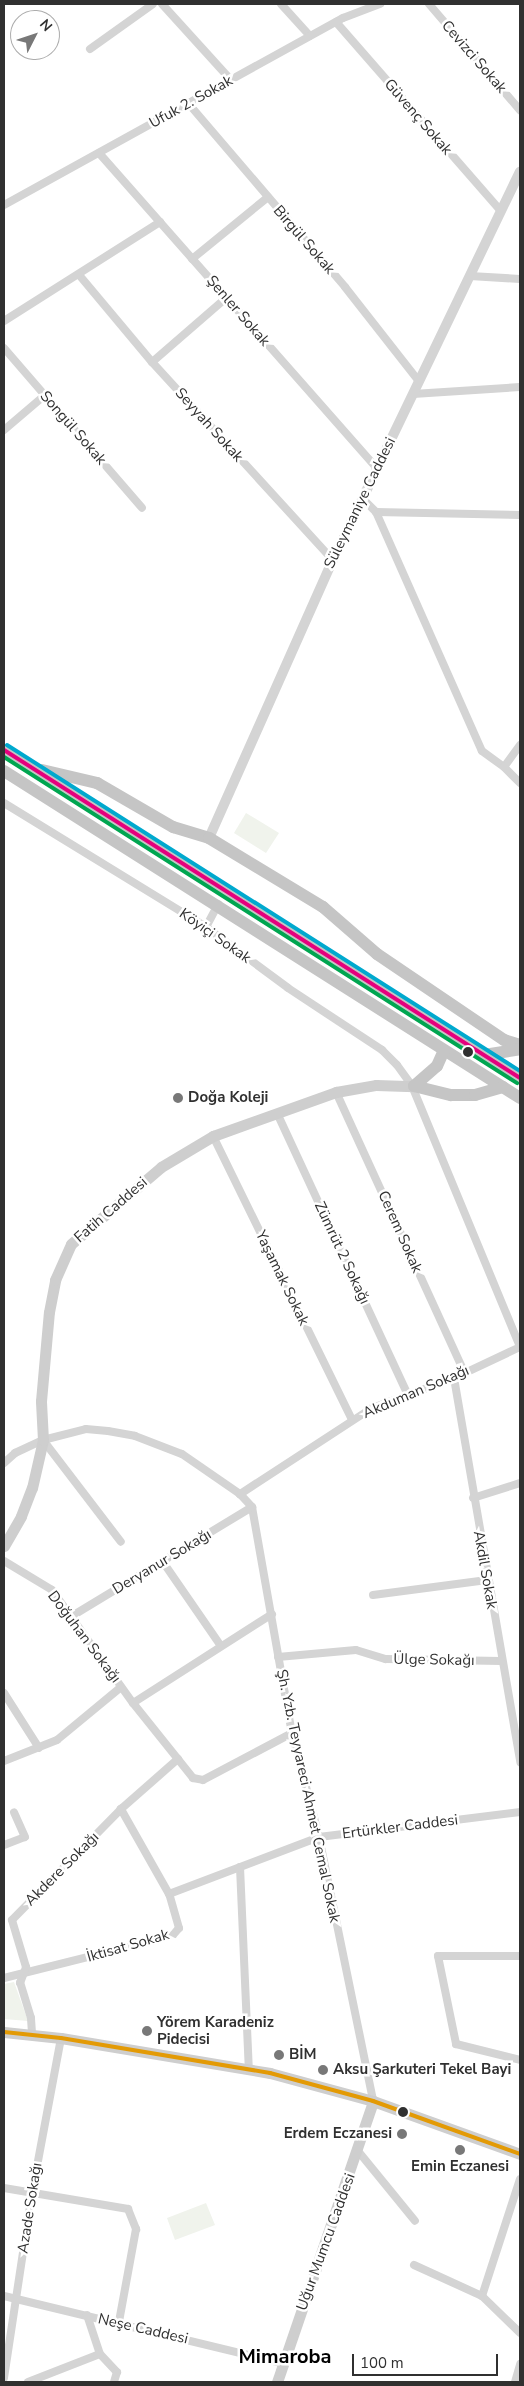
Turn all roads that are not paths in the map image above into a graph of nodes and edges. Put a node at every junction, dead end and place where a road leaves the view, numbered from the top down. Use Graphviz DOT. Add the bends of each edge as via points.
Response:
graph roads {
  1 [pos="153,4"];
  2 [pos="162,4"];
  3 [pos="280,4"];
  4 [pos="380,4"];
  5 [pos="429,4"];
  6 [pos="336,22"];
  7 [pos="310,36"];
  8 [pos="90,49"];
  9 [pos="231,80"];
  10 [pos="188,103"];
  11 [pos="520,110"];
  12 [pos="99,153"];
  13 [pos="520,174"];
  14 [pos="268,197"];
  15 [pos="4,205"];
  16 [pos="501,212"];
  17 [pos="160,222"];
  18 [pos="192,259"];
  19 [pos="80,276"];
  20 [pos="470,276"];
  21 [pos="520,279"];
  22 [pos="226,298"];
  23 [pos="4,321"];
  24 [pos="4,348"];
  25 [pos="152,362"];
  26 [pos="418,380"];
  27 [pos="520,387"];
  28 [pos="413,394"];
  29 [pos="45,395"];
  30 [pos="4,430"];
  31 [pos="377,468"];
  32 [pos="362,498"];
  33 [pos="142,508"];
  34 [pos="376,512"];
  35 [pos="520,515"];
  36 [pos="332,560"];
  37 [pos="520,745"];
  38 [pos="4,750"];
  39 [pos="30,767"];
  40 [pos="504,768"];
  41 [pos="4,771"];
  42 [pos="520,782"];
  43 [pos="4,803"];
  44 [pos="209,838"];
  45 [pos="218,904"];
  46 [pos="206,927"];
  47 [pos="520,1045"];
  48 [pos="444,1050"];
  49 [pos="520,1050"];
  50 [pos="484,1055"];
  51 [pos="520,1078"];
  52 [pos="413,1086"];
  53 [pos="503,1087"];
  54 [pos="336,1092"];
  55 [pos="520,1098"];
  56 [pos="277,1112"];
  57 [pos="213,1136"];
  58 [pos="520,1347"];
  59 [pos="464,1372"];
  60 [pos="454,1378"];
  61 [pos="407,1393"];
  62 [pos="352,1420"];
  63 [pos="43,1440"];
  64 [pos="4,1463"];
  65 [pos="520,1484"];
  66 [pos="240,1494"];
  67 [pos="473,1498"];
  68 [pos="252,1507"];
  69 [pos="121,1542"];
  70 [pos="4,1546"];
  71 [pos="4,1561"];
  72 [pos="164,1562"];
  73 [pos="487,1580"];
  74 [pos="373,1595"];
  75 [pos="272,1614"];
  76 [pos="72,1616"];
  77 [pos="221,1646"];
  78 [pos="278,1657"];
  79 [pos="501,1661"];
  80 [pos="121,1687"];
  81 [pos="4,1693"];
  82 [pos="133,1703"];
  83 [pos="292,1733"];
  84 [pos="39,1748"];
  85 [pos="178,1759"];
  86 [pos="4,1761"];
  87 [pos="520,1762"];
  88 [pos="121,1809"];
  89 [pos="14,1812"];
  90 [pos="520,1812"];
  91 [pos="319,1838"];
  92 [pos="4,1845"];
  93 [pos="240,1867"];
  94 [pos="170,1894"];
  95 [pos="520,1956"];
  96 [pos="23,1974"];
  97 [pos="4,1978"];
  98 [pos="4,2032"];
  99 [pos="32,2034"];
  100 [pos="61,2038"];
  101 [pos="520,2060"];
  102 [pos="249,2070"];
  103 [pos="373,2101"];
  104 [pos="358,2151"];
  105 [pos="520,2154"];
  106 [pos="520,2179"];
  107 [pos="4,2188"];
  108 [pos="32,2193"];
  109 [pos="415,2221"];
  110 [pos="414,2265"];
  111 [pos="4,2296"];
  112 [pos="482,2296"];
  113 [pos="16,2299"];
  114 [pos="87,2316"];
  115 [pos="118,2322"];
  116 [pos="520,2333"];
  117 [pos="100,2354"];
  118 [pos="282,2363"];
  119 [pos="520,2364"];
  120 [pos="5,2365"];
  121 [pos="4,2378"];
  122 [pos="28,2382"];
  123 [pos="114,2382"];
  124 [pos="277,2382"];
  125 [pos="515,2382"];
  1 -- 8 [label="street"];
  2 -- 9 [label="street"];
  3 -- 7 [label="street"];
  4 -- 6 [label="street, Ufuk 2. Sokak"];
  5 -- 11 [label="street, Cevizci Sokak"];
  6 -- 7 [label="street, Ufuk 2. Sokak"];
  6 -- 16 [label="street, Güvenç Sokak"];
  7 -- 9 [label="street, Ufuk 2. Sokak"];
  9 -- 10 [label="street, Ufuk 2. Sokak"];
  10 -- 12 [label="street, Ufuk 2. Sokak"];
  10 -- 14 [label="street, Birgül Sokak"];
  12 -- 15 [label="street, Ufuk 2. Sokak"];
  12 -- 17 [label="street, Şenler Sokak"];
  13 -- 16 [label="street, Süleymaniye Caddesi"];
  14 -- 18 [label="street"];
  14 -- 26 [label="street, Birgül Sokak"];
  16 -- 20 [label="street, Süleymaniye Caddesi"];
  17 -- 18 [label="street, Şenler Sokak"];
  17 -- 19 [label="street"];
  18 -- 22 [label="street, Şenler Sokak"];
  19 -- 23 [label="street"];
  19 -- 25 [label="street, Seyyah Sokak"];
  20 -- 21 [label="street"];
  20 -- 26 [label="street, Süleymaniye Caddesi"];
  22 -- 25 [label="street"];
  22 -- 31 [label="street, Şenler Sokak"];
  24 -- 29 [label="street, Songül Sokak"];
  25 -- 36 [label="street, Seyyah Sokak"];
  26 -- 28 [label="street, Süleymaniye Caddesi"];
  27 -- 28 [label="street"];
  28 -- 31 [label="street, Süleymaniye Caddesi"];
  29 -- 30 [label="street"];
  29 -- 33 [label="street, Songül Sokak"];
  31 -- 32 [label="street, Süleymaniye Caddesi"];
  32 -- 34 [label="street"];
  32 -- 36 [label="street, Süleymaniye Caddesi"];
  34 -- 35 [label="street"];
  34 -- 40 [label="street" via="482,751"];
  36 -- 44 [label="street, Süleymaniye Caddesi"];
  37 -- 40 [label="street"];
  38 -- 39 [label="highway"];
  39 -- 44 [label="highway" via="97,783 174,827"];
  39 -- 50 [label="highway"];
  40 -- 42 [label="street"];
  41 -- 45 [label="highway"];
  43 -- 46 [label="street, Köyiçi Sokak"];
  44 -- 47 [label="highway" via="323,907 377,954 504,1040"];
  45 -- 46 [label="street"];
  45 -- 48 [label="highway"];
  46 -- 52 [label="street, Köyiçi Sokak" via="288,988 382,1050"];
  48 -- 52 [label="highway" via="437,1066"];
  48 -- 53 [label="highway"];
  49 -- 50 [label="highway"];
  50 -- 51 [label="highway"];
  52 -- 53 [label="highway" via="451,1095 475,1095"];
  52 -- 54 [label="main road, Fatih Caddesi" via="376,1085"];
  52 -- 58 [label="street, Köyiçi Sokak"];
  53 -- 55 [label="highway"];
  54 -- 56 [label="main road, Fatih Caddesi"];
  54 -- 59 [label="street, Cerem Sokak"];
  56 -- 57 [label="main road, Fatih Caddesi"];
  56 -- 61 [label="street, Zümrüt 2 Sokağı"];
  57 -- 62 [label="street, Yaşamak Sokak"];
  57 -- 63 [label="main road, Fatih Caddesi" via="161,1167 71,1244 63,1257 49,1312 41,1401"];
  58 -- 59 [label="street, Akduman Sokağı"];
  59 -- 60 [label="street, Akduman Sokağı"];
  60 -- 61 [label="street, Akduman Sokağı"];
  60 -- 67 [label="street, Akdil Sokak"];
  61 -- 62 [label="street, Akduman Sokağı"];
  62 -- 66 [label="street, Akduman Sokağı"];
  63 -- 64 [label="street" via="15,1453"];
  63 -- 66 [label="street" via="86,1430 135,1436 182,1454"];
  63 -- 69 [label="street"];
  63 -- 70 [label="main road, Fatih Caddesi" via="32,1488"];
  65 -- 67 [label="street"];
  66 -- 68 [label="street"];
  67 -- 73 [label="street, Akdil Sokak"];
  68 -- 72 [label="street, Deryanur Sokağı"];
  68 -- 75 [label="street, Şh. Yzb. Teyyareci Ahmet Cemal Sokak"];
  71 -- 76 [label="street, Doğuhan Sokağı" via="52,1590"];
  72 -- 76 [label="street, Deryanur Sokağı"];
  72 -- 77 [label="street"];
  73 -- 74 [label="street"];
  73 -- 79 [label="street, Akdil Sokak"];
  75 -- 77 [label="street"];
  75 -- 78 [label="street, Şh. Yzb. Teyyareci Ahmet Cemal Sokak"];
  76 -- 80 [label="street, Doğuhan Sokağı"];
  77 -- 82 [label="street"];
  78 -- 79 [label="street, Ülge Sokağı" via="356,1650 386,1659"];
  78 -- 83 [label="street, Şh. Yzb. Teyyareci Ahmet Cemal Sokak"];
  79 -- 87 [label="street, Akdil Sokak"];
  80 -- 82 [label="street, Doğuhan Sokağı"];
  80 -- 84 [label="street" via="57,1740"];
  81 -- 84 [label="street"];
  82 -- 85 [label="street, Doğuhan Sokağı"];
  83 -- 85 [label="street, Doğuhan Sokağı" via="203,1780 193,1778"];
  83 -- 91 [label="street, Şh. Yzb. Teyyareci Ahmet Cemal Sokak"];
  84 -- 86 [label="street"];
  85 -- 88 [label="street, Akdere Sokağı"];
  88 -- 94 [label="street, İktisat Sokak"];
  88 -- 96 [label="street, Akdere Sokağı" via="12,1920 26,1967"];
  89 -- 92 [label="street" via="25,1838"];
  90 -- 91 [label="street, Ertürkler Caddesi"];
  91 -- 93 [label="street, Ertürkler Caddesi"];
  91 -- 103 [label="street, Şh. Yzb. Teyyareci Ahmet Cemal Sokak"];
  93 -- 94 [label="street, Ertürkler Caddesi"];
  93 -- 102 [label="street"];
  94 -- 96 [label="street, İktisat Sokak" via="179,1928 174,1935"];
  95 -- 101 [label="street" via="438,1956 456,2044"];
  96 -- 97 [label="street, İktisat Sokak"];
  96 -- 99 [label="street, Akdere Sokağı" via="20,1983 31,2018"];
  98 -- 99 [label="main road"];
  99 -- 100 [label="main road"];
  100 -- 102 [label="main road"];
  100 -- 108 [label="street, Azade Sokağı"];
  102 -- 103 [label="main road"];
  103 -- 104 [label="main road, Uğur Mumcu Caddesi"];
  103 -- 105 [label="main road"];
  104 -- 109 [label="street"];
  104 -- 118 [label="main road, Uğur Mumcu Caddesi"];
  106 -- 112 [label="street"];
  107 -- 108 [label="street"];
  108 -- 113 [label="street, Azade Sokağı"];
  108 -- 115 [label="street" via="128,2209 136,2229"];
  110 -- 112 [label="street"];
  111 -- 113 [label="street, Neşe Caddesi"];
  112 -- 116 [label="street"];
  113 -- 114 [label="street, Neşe Caddesi"];
  113 -- 120 [label="street, Azade Sokağı"];
  114 -- 115 [label="street, Neşe Caddesi"];
  114 -- 117 [label="street"];
  115 -- 118 [label="street, Neşe Caddesi"];
  117 -- 122 [label="street"];
  117 -- 123 [label="street" via="117,2372"];
  118 -- 124 [label="main road, Uğur Mumcu Caddesi"];
  119 -- 125 [label="street"];
  120 -- 121 [label="street, Azade Sokağı"];
}
